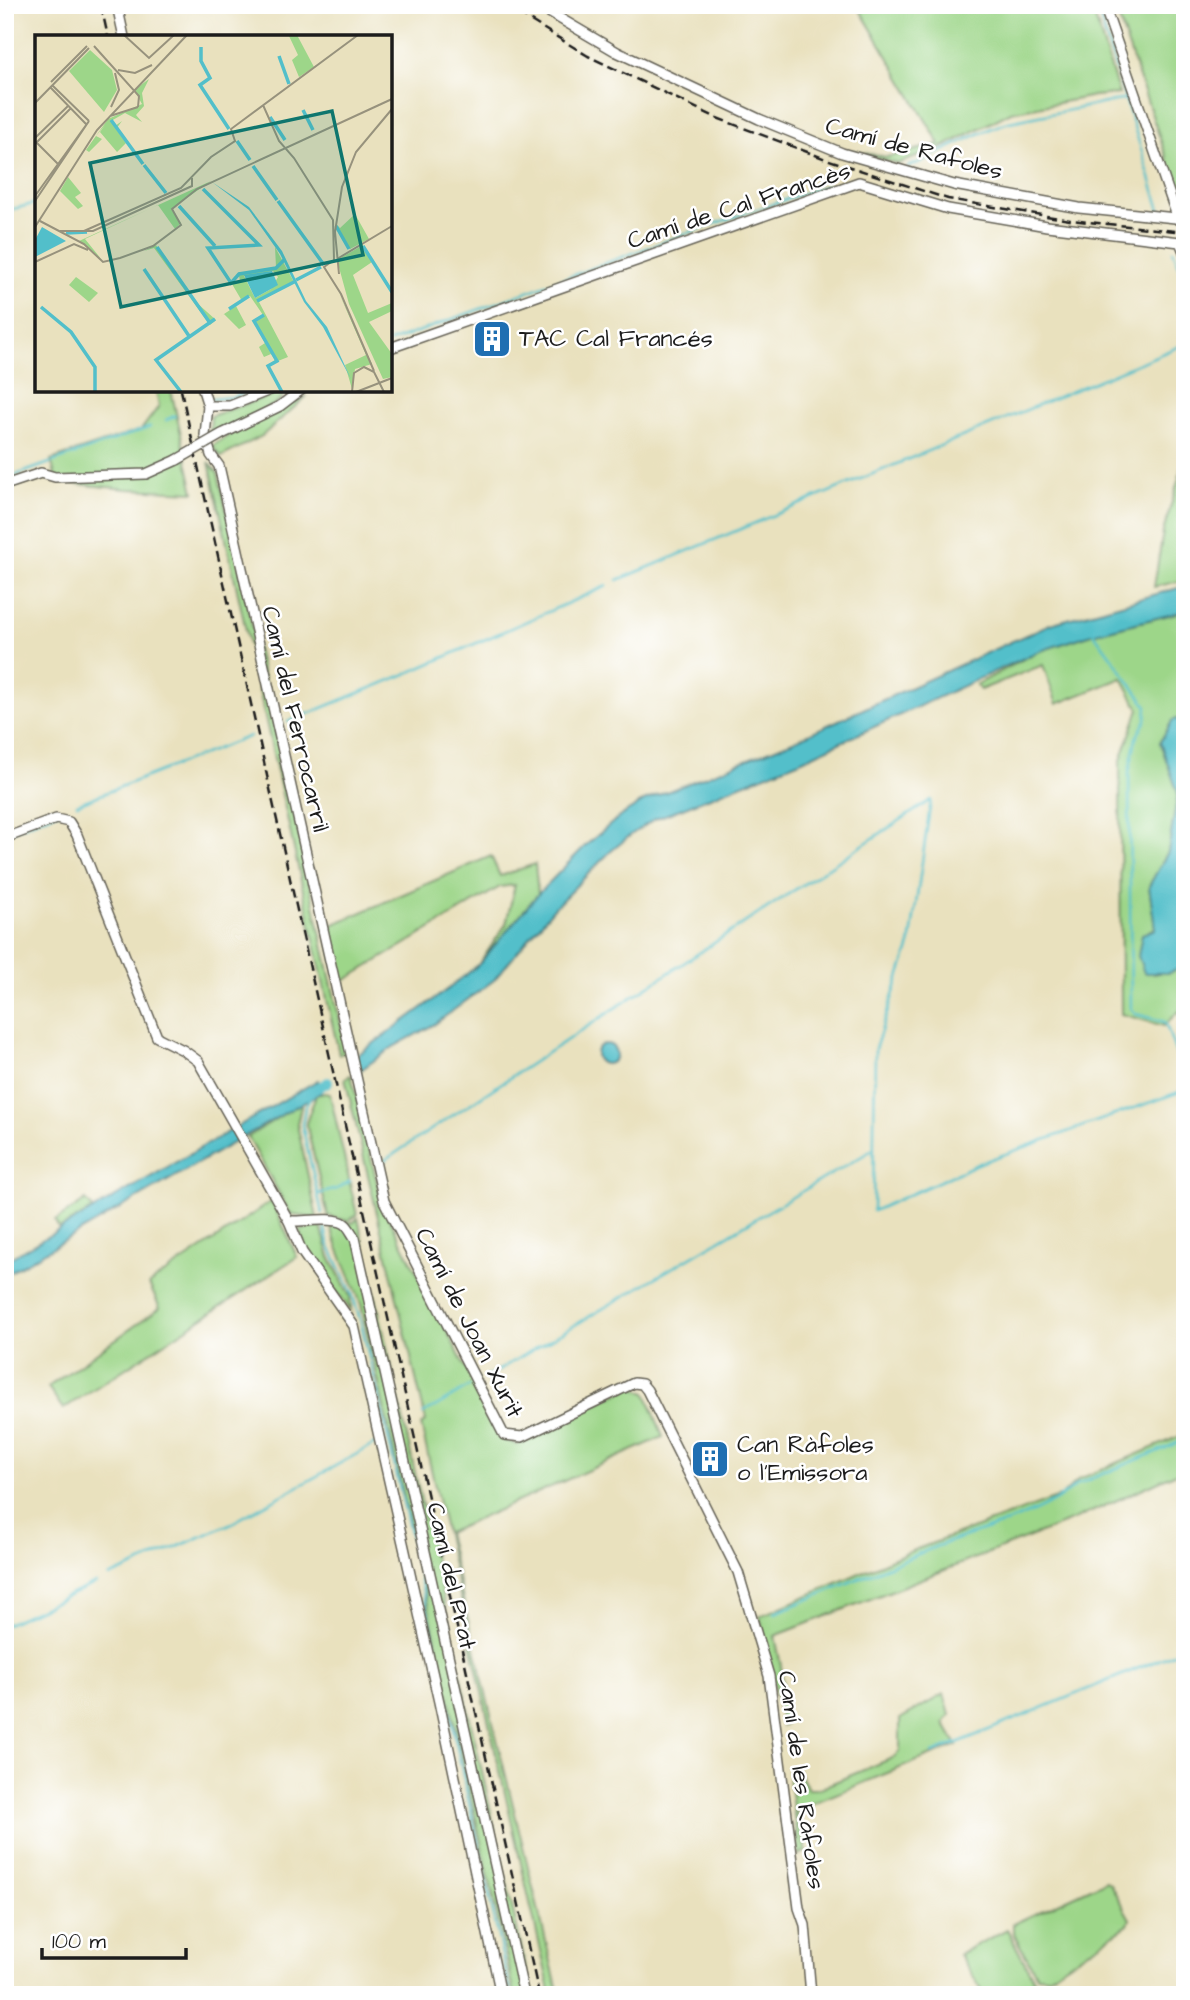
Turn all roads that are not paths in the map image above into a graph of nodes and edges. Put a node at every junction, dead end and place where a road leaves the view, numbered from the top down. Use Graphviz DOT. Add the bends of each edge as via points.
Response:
graph roads {
  1 [pos="117,5"];
  2 [pos="537,5"];
  3 [pos="1104,5"];
  4 [pos="124,35"];
  5 [pos="1181,219"];
  6 [pos="1185,254"];
  7 [pos="392,347"];
  8 [pos="204,392"];
  9 [pos="265,392"];
  10 [pos="298,392"];
  11 [pos="208,406"];
  12 [pos="5,485"];
  13 [pos="5,838"];
  14 [pos="349,1042"];
  15 [pos="289,1222"];
  16 [pos="738,1572"];
  17 [pos="500,1995"];
  18 [pos="524,1995"];
  19 [pos="811,1995"];
  1 -- 4 [label="street"];
  2 -- 5 [label="street, Camí de Rafoles" via="617,52 842,153 954,185 1079,208"];
  3 -- 5 [label="street"];
  6 -- 7 [label="street, Camí de Cal Francès" via="1180,242 948,209 859,182"];
  8 -- 11 [label="street, Camí del Ferrocarril"];
  9 -- 11 [label="street" via="230,406"];
  10 -- 12 [label="street, bridge" via="280,406 146,474 55,477 41,473"];
  11 -- 14 [label="street, Camí del Ferrocarril" via="205,435 219,466"];
  13 -- 15 [label="street" via="56,819 69,822 157,1037 198,1060"];
  14 -- 16 [label="street, Camí de Joan Xurit" via="384,1200 504,1435 522,1437 619,1388 642,1384"];
  15 -- 17 [label="street" via="302,1252 354,1326"];
  15 -- 18 [label="street, Camí del Prat" via="333,1219 345,1224 355,1238"];
  16 -- 19 [label="street, Camí de les Ràfoles" via="769,1676"];
}
